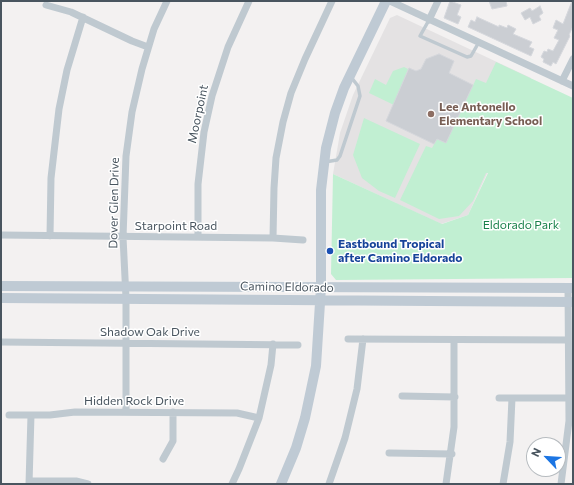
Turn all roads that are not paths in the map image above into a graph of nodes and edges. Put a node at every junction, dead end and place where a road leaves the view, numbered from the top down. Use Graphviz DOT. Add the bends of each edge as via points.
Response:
graph roads {
  1 [pos="167,1"];
  2 [pos="249,1"];
  3 [pos="332,1"];
  4 [pos="386,1"];
  5 [pos="390,1"];
  6 [pos="438,1"];
  7 [pos="46,5"];
  8 [pos="83,18"];
  9 [pos="429,20"];
  10 [pos="479,42"];
  11 [pos="148,47"];
  12 [pos="573,59"];
  13 [pos="350,76"];
  14 [pos="562,81"];
  15 [pos="573,86"];
  16 [pos="324,163"];
  17 [pos="1,235"];
  18 [pos="50,236"];
  19 [pos="123,237"];
  20 [pos="198,237"];
  21 [pos="273,238"];
  22 [pos="303,240"];
  23 [pos="1,286"];
  24 [pos="126,286"];
  25 [pos="321,287"];
  26 [pos="570,288"];
  27 [pos="1,298"];
  28 [pos="126,298"];
  29 [pos="321,301"];
  30 [pos="570,302"];
  31 [pos="348,339"];
  32 [pos="362,339"];
  33 [pos="454,340"];
  34 [pos="568,340"];
  35 [pos="1,342"];
  36 [pos="126,343"];
  37 [pos="273,344"];
  38 [pos="298,345"];
  39 [pos="402,396"];
  40 [pos="455,397"];
  41 [pos="499,398"];
  42 [pos="512,398"];
  43 [pos="569,398"];
  44 [pos="126,412"];
  45 [pos="174,412"];
  46 [pos="9,415"];
  47 [pos="31,415"];
  48 [pos="259,418"];
  49 [pos="389,453"];
  50 [pos="452,454"];
  51 [pos="163,459"];
  52 [pos="29,482"];
  53 [pos="88,484"];
  54 [pos="232,484"];
  55 [pos="281,484"];
  56 [pos="329,484"];
  57 [pos="446,484"];
  58 [pos="503,484"];
  59 [pos="561,484"];
  1 -- 11 [label="street, Dover Glen Drive"];
  2 -- 20 [label="street, Moorpoint" via="228,47 212,96 204,132 198,184"];
  3 -- 21 [label="street" via="291,92 283,122 276,158"];
  4 -- 13 [label="main road"];
  5 -- 9 [label="street"];
  6 -- 9 [label="street"];
  7 -- 8 [label="street"];
  8 -- 11 [label="street"];
  8 -- 18 [label="street" via="59,109 51,178"];
  9 -- 10 [label="street"];
  9 -- 10 [label="lane" via="420,36 467,57 471,56"];
  10 -- 14 [label="street"];
  11 -- 19 [label="street, Dover Glen Drive" via="132,112 126,156"];
  12 -- 14 [label="street"];
  13 -- 16 [label="main road" via="335,113"];
  13 -- 16 [label="lane" via="358,86 360,96 340,156 337,160"];
  14 -- 15 [label="street"];
  16 -- 25 [label="main road" via="321,190"];
  17 -- 18 [label="street, Starpoint Road"];
  18 -- 19 [label="street, Starpoint Road"];
  19 -- 20 [label="street, Starpoint Road"];
  19 -- 24 [label="street, Dover Glen Drive"];
  20 -- 21 [label="street, Starpoint Road"];
  21 -- 22 [label="street, Starpoint Road"];
  23 -- 24 [label="main road, Camino Eldorado"];
  24 -- 25 [label="main road, Camino Eldorado"];
  24 -- 28 [label="street, Dover Glen Drive"];
  25 -- 26 [label="main road, Camino Eldorado"];
  25 -- 29 [label="main road"];
  26 -- 30 [label="street"];
  27 -- 28 [label="main road, Camino Eldorado"];
  28 -- 29 [label="main road, Camino Eldorado"];
  28 -- 36 [label="street, Dover Glen Drive"];
  29 -- 30 [label="main road, Camino Eldorado"];
  29 -- 55 [label="main road" via="316,366 305,418"];
  30 -- 34 [label="street"];
  31 -- 32 [label="street"];
  32 -- 33 [label="street"];
  32 -- 56 [label="street" via="357,389 345,438"];
  33 -- 34 [label="street"];
  33 -- 40 [label="street"];
  34 -- 43 [label="street"];
  35 -- 36 [label="street, Shadow Oak Drive"];
  36 -- 37 [label="street, Shadow Oak Drive"];
  36 -- 44 [label="street, Dover Glen Drive"];
  37 -- 38 [label="street, Shadow Oak Drive"];
  37 -- 48 [label="street"];
  39 -- 40 [label="street"];
  40 -- 50 [label="street"];
  41 -- 42 [label="street"];
  42 -- 43 [label="street"];
  42 -- 58 [label="street" via="510,442"];
  43 -- 59 [label="street"];
  44 -- 45 [label="street, Hidden Rock Drive"];
  44 -- 47 [label="street, Hidden Rock Drive"];
  45 -- 48 [label="street, Hidden Rock Drive" via="237,413"];
  45 -- 51 [label="street" via="173,441"];
  46 -- 47 [label="street, Hidden Rock Drive"];
  47 -- 52 [label="street"];
  48 -- 54 [label="street"];
  49 -- 50 [label="street"];
  50 -- 57 [label="street"];
  52 -- 53 [label="street" via="76,481"];
}
